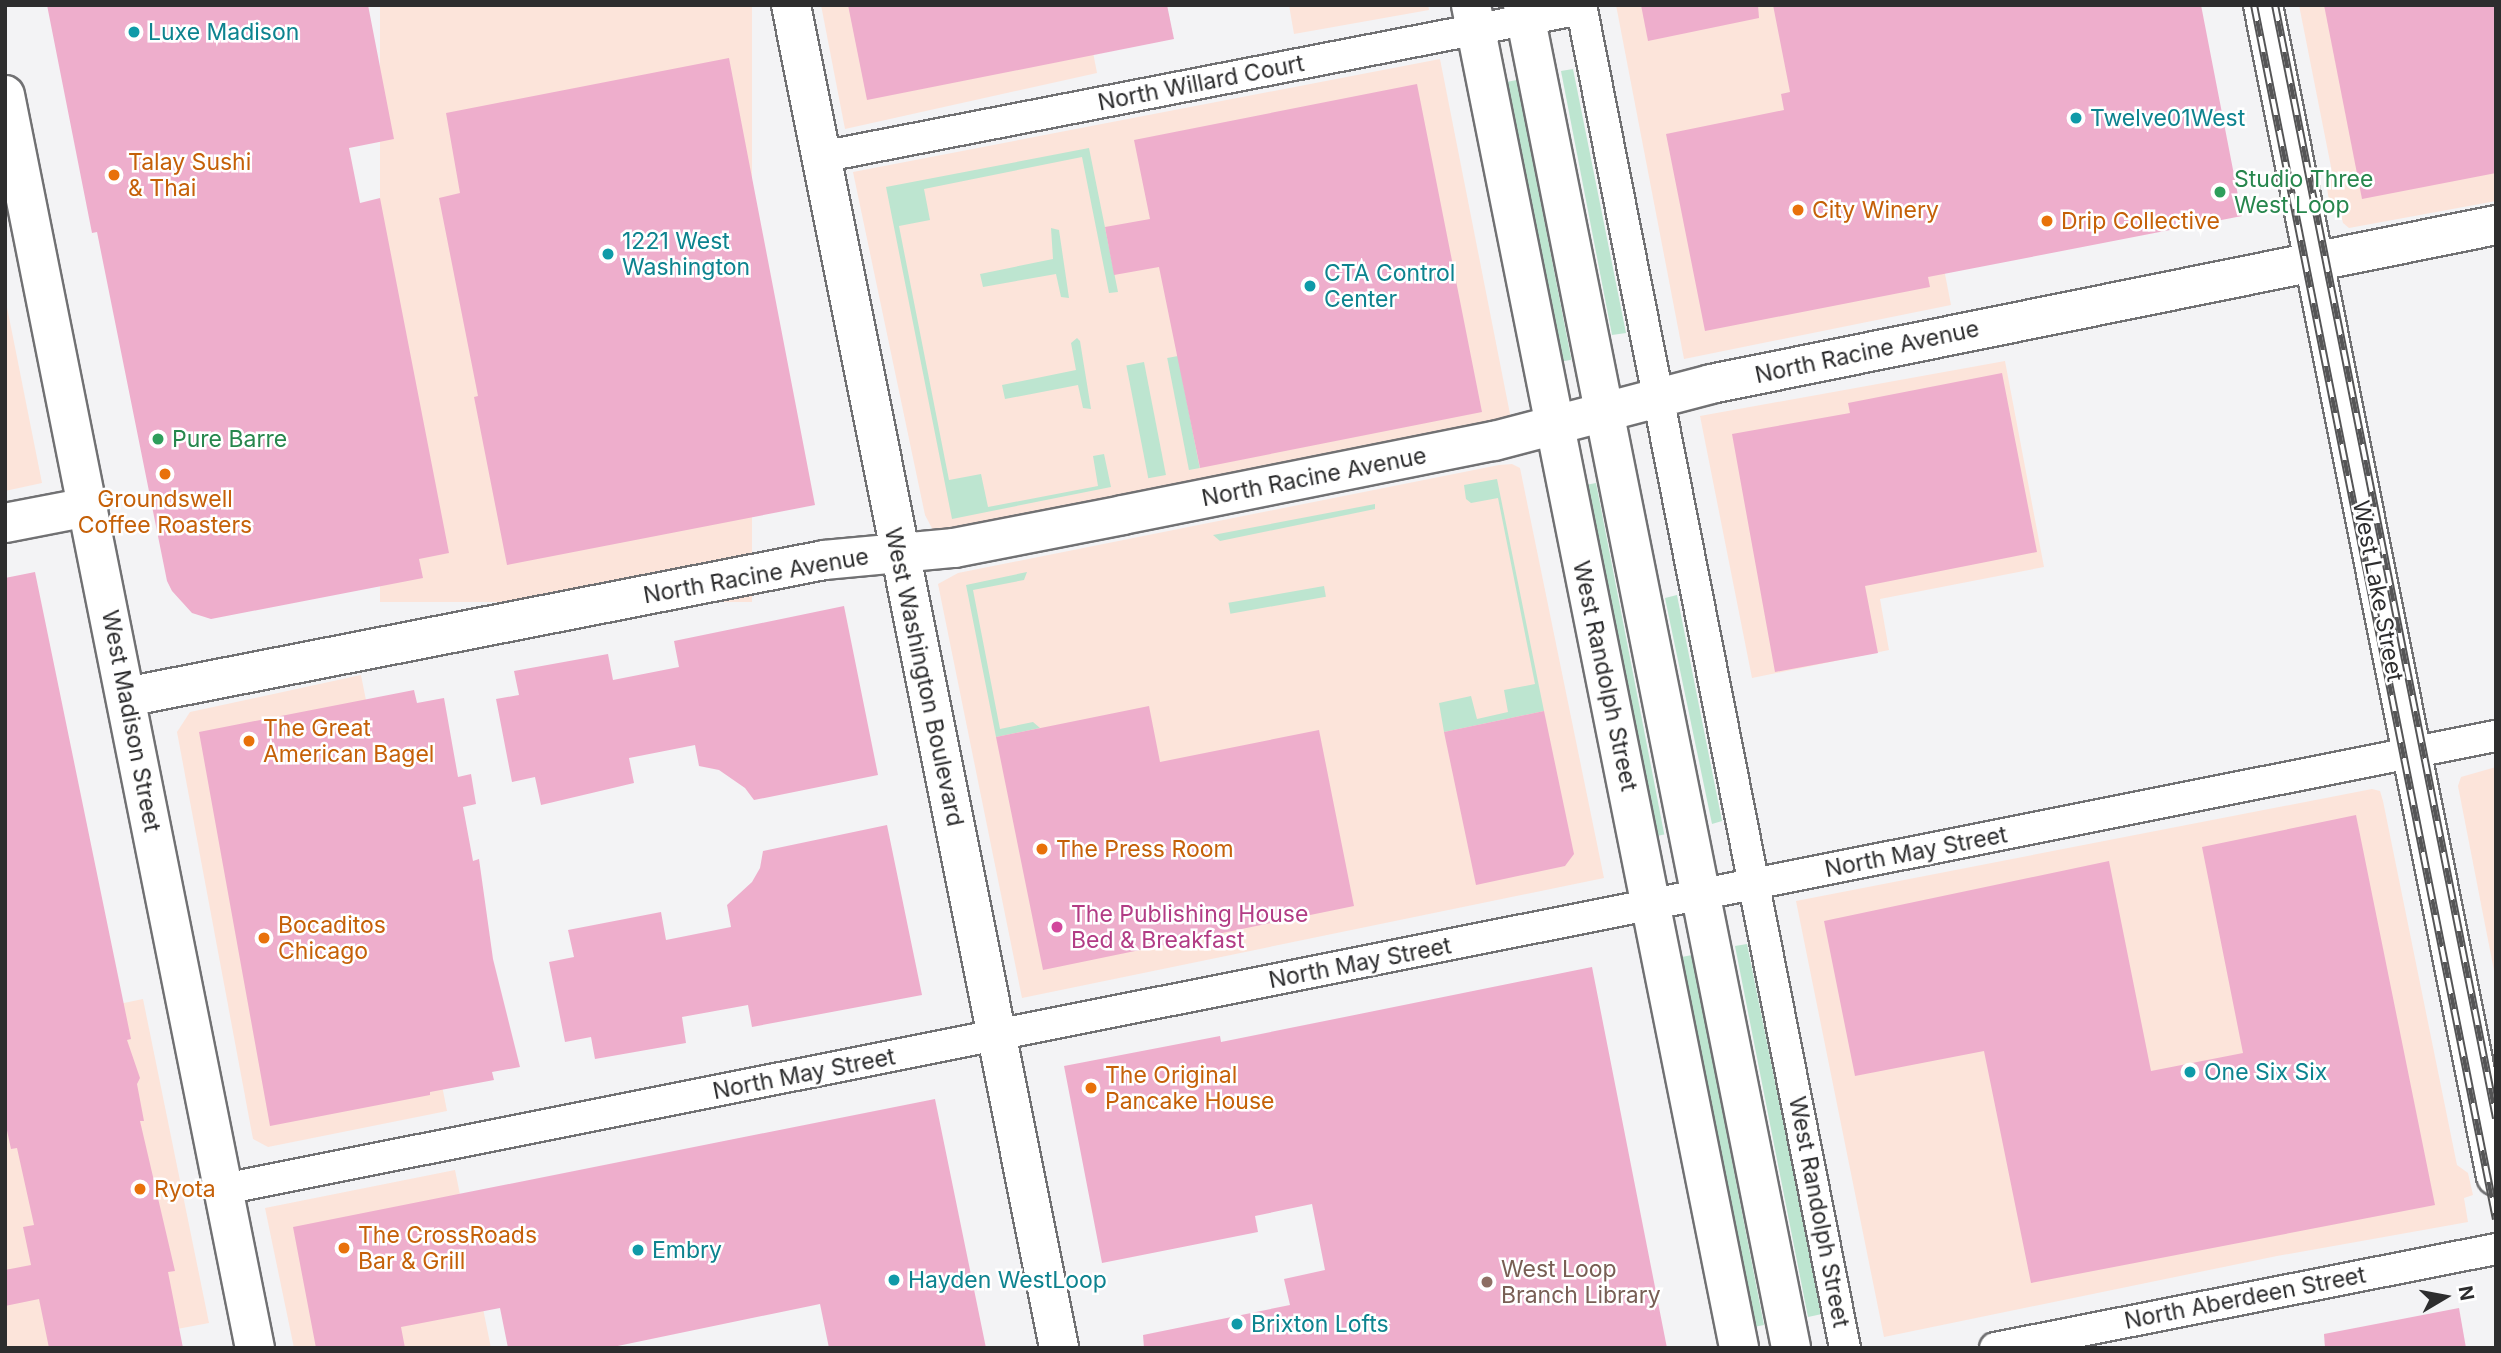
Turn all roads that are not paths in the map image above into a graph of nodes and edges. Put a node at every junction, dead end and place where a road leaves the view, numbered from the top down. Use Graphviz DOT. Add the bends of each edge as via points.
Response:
graph roads {
  1 [pos="791,5"];
  2 [pos="2263,5"];
  3 [pos="1581,7"];
  4 [pos="1524,12"];
  5 [pos="1473,17"];
  6 [pos="5,95"];
  7 [pos="821,157"];
  8 [pos="2496,225"];
  9 [pos="2313,262"];
  10 [pos="1658,398"];
  11 [pos="1604,413"];
  12 [pos="1553,427"];
  13 [pos="88,507"];
  14 [pos="5,523"];
  15 [pos="899,552"];
  16 [pos="127,697"];
  17 [pos="2496,736"];
  18 [pos="2411,753"];
  19 [pos="1754,884"];
  20 [pos="1700,894"];
  21 [pos="1650,905"];
  22 [pos="995,1035"];
  23 [pos="2496,1175"];
  24 [pos="224,1189"];
  25 [pos="2496,1249"];
  26 [pos="255,1348"];
  27 [pos="1059,1348"];
  28 [pos="1739,1348"];
  29 [pos="1791,1348"];
  30 [pos="1845,1348"];
  31 [pos="1995,1348"];
  1 -- 7 [label="street, West Washington Boulevard"];
  2 -- 9 [label="street, West Lake Street"];
  3 -- 4 [label="street, North Willard Court"];
  3 -- 10 [label="street, West Randolph Street"];
  4 -- 5 [label="street, North Willard Court"];
  4 -- 11 [label="street"];
  5 -- 7 [label="street, North Willard Court"];
  5 -- 12 [label="street, West Randolph Street"];
  6 -- 13 [label="street, West Madison Street"];
  7 -- 15 [label="street, West Washington Boulevard"];
  8 -- 9 [label="street, North Racine Avenue"];
  9 -- 10 [label="street, North Racine Avenue"];
  9 -- 18 [label="street, West Lake Street"];
  10 -- 11 [label="street, North Racine Avenue"];
  10 -- 19 [label="street, West Randolph Street"];
  11 -- 12 [label="street, North Racine Avenue"];
  11 -- 20 [label="street"];
  12 -- 15 [label="street, North Racine Avenue" via="954,548"];
  12 -- 21 [label="street, West Randolph Street"];
  13 -- 14 [label="street"];
  13 -- 16 [label="street, West Madison Street"];
  15 -- 16 [label="street, North Racine Avenue" via="824,560"];
  15 -- 22 [label="street, West Washington Boulevard"];
  16 -- 24 [label="street, West Madison Street"];
  17 -- 18 [label="street, North May Street"];
  18 -- 19 [label="street, North May Street"];
  18 -- 23 [label="street, West Lake Street"];
  19 -- 20 [label="street, North May Street"];
  19 -- 30 [label="street, West Randolph Street"];
  20 -- 21 [label="street, North May Street"];
  20 -- 29 [label="street"];
  21 -- 22 [label="street, North May Street"];
  21 -- 28 [label="street, West Randolph Street"];
  22 -- 24 [label="street, North May Street"];
  22 -- 27 [label="street, West Washington Boulevard"];
  24 -- 26 [label="street, West Madison Street"];
  25 -- 31 [label="street, North Aberdeen Street"];
}
